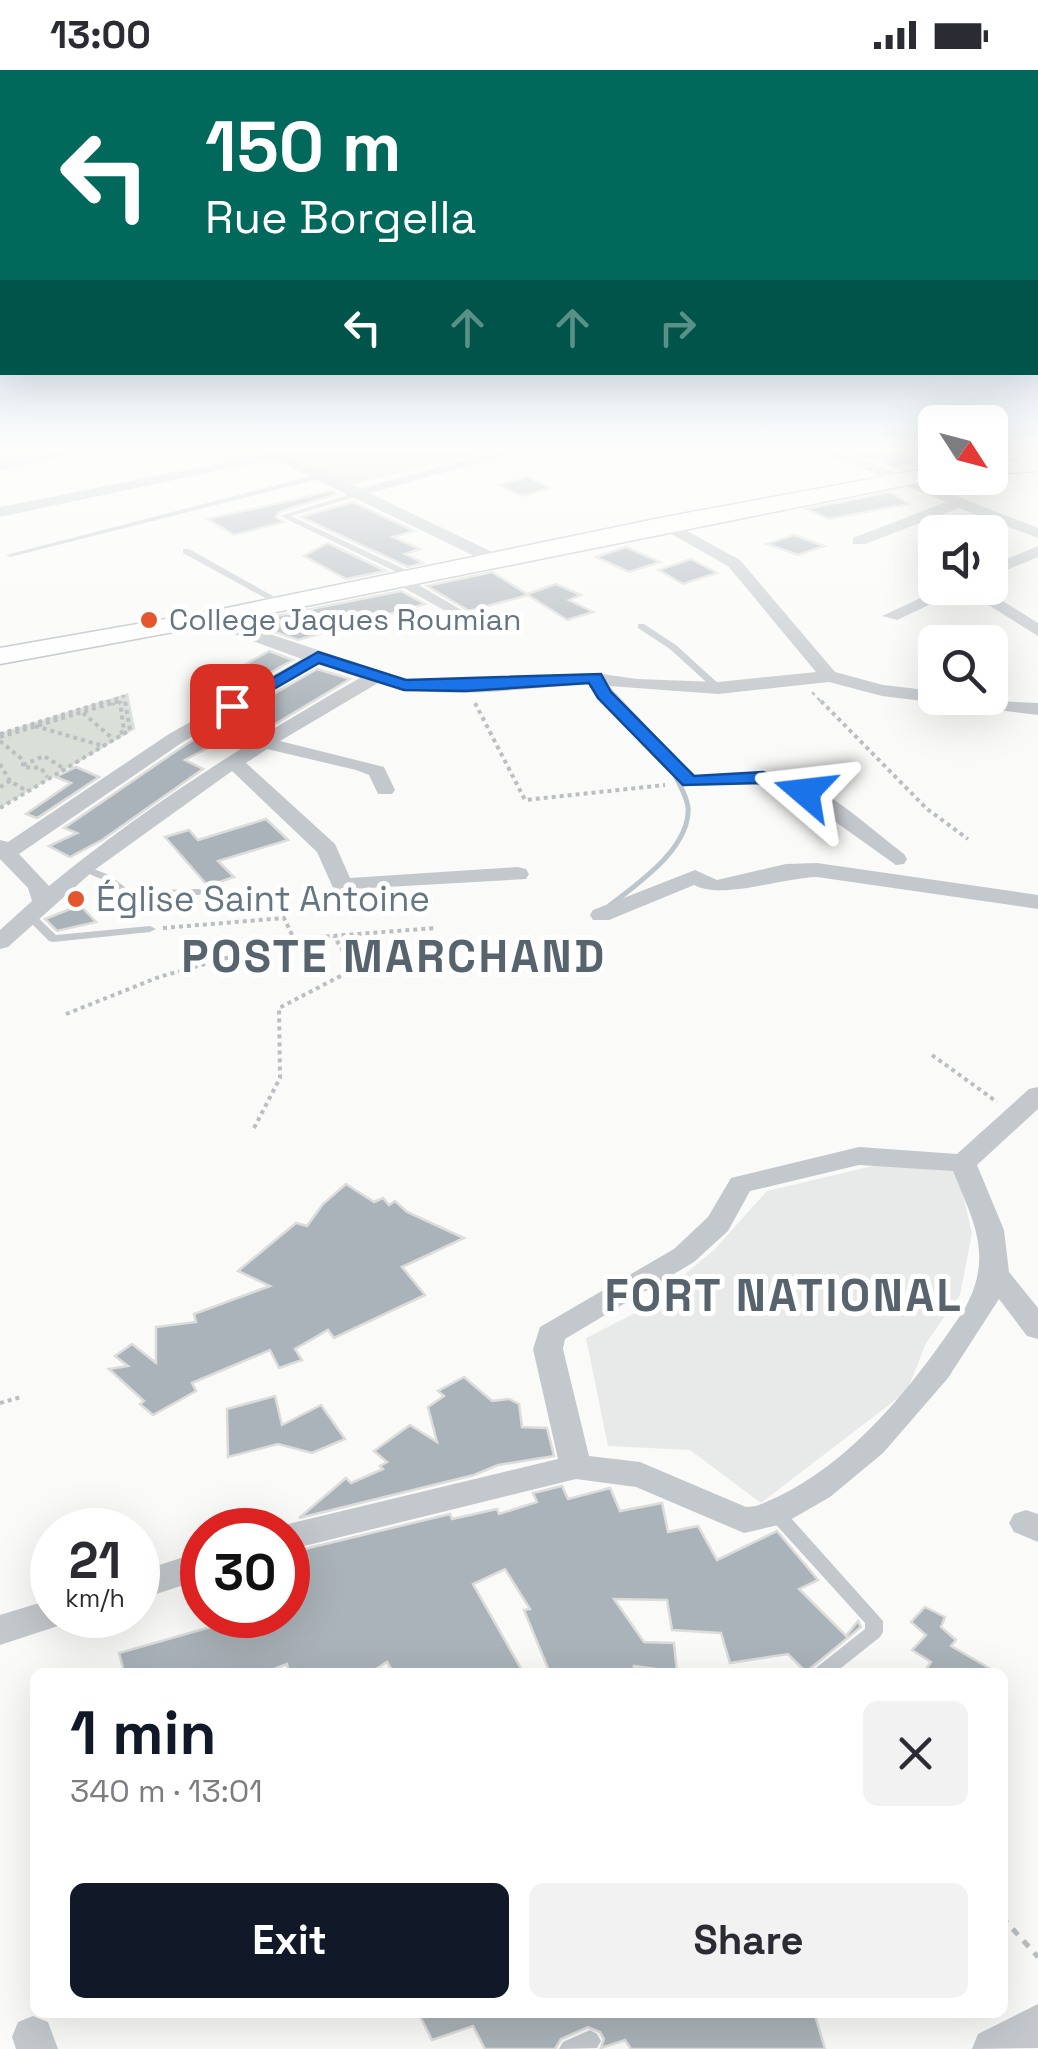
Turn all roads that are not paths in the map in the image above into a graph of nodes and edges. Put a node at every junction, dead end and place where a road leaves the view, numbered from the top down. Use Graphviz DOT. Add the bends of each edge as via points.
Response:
graph roads {
  1 [pos="64,540"];
  2 [pos="332,540"];
  3 [pos="453,540"];
  4 [pos="588,540"];
  5 [pos="692,540"];
  6 [pos="1038,550"];
  7 [pos="186,551"];
  8 [pos="10,554"];
  9 [pos="496,560"];
  10 [pos="1008,564"];
  11 [pos="451,569"];
  12 [pos="407,579"];
  13 [pos="283,604"];
  14 [pos="918,604"];
  15 [pos="997,605"];
  16 [pos="458,612"];
  17 [pos="891,616"];
  18 [pos="217,618"];
  19 [pos="642,626"];
  20 [pos="1038,632"];
  21 [pos="0,656"];
  22 [pos="318,657"];
  23 [pos="829,676"];
  24 [pos="374,678"];
  25 [pos="595,678"];
  26 [pos="718,688"];
  27 [pos="918,695"];
  28 [pos="1008,705"];
  29 [pos="1038,709"];
  30 [pos="264,742"];
  31 [pos="233,761"];
  32 [pos="385,790"];
  33 [pos="4,849"];
  34 [pos="896,860"];
  35 [pos="84,868"];
  36 [pos="518,874"];
  37 [pos="199,892"];
  38 [pos="1038,902"];
  39 [pos="35,906"];
  40 [pos="600,914"];
  41 [pos="150,930"];
  42 [pos="0,942"];
  43 [pos="1038,1095"];
  44 [pos="963,1163"];
  45 [pos="994,1274"];
  46 [pos="1038,1328"];
  47 [pos="576,1468"];
  48 [pos="776,1513"];
  49 [pos="310,1531"];
  50 [pos="30,1621"];
  51 [pos="0,1630"];
  52 [pos="828,1668"];
  53 [pos="1038,2024"];
  54 [pos="992,2049"];
  1 -- 8 [label="lane"];
  2 -- 12 [label="lane"];
  3 -- 9 [label="street"];
  3 -- 11 [label="street" via="461,555"];
  4 -- 9 [label="main road"];
  5 -- 23 [label="street" via="743,572"];
  6 -- 10 [label="street"];
  7 -- 13 [label="lane"];
  9 -- 11 [label="main road"];
  11 -- 12 [label="main road"];
  12 -- 13 [label="main road"];
  12 -- 16 [label="street"];
  13 -- 18 [label="main road"];
  14 -- 17 [label="street"];
  15 -- 20 [label="street"];
  18 -- 21 [label="main road"];
  18 -- 22 [label="street"];
  19 -- 26 [label="lane"];
  22 -- 24 [label="street"];
  22 -- 33 [label="street"];
  23 -- 26 [label="street"];
  23 -- 27 [label="street"];
  24 -- 25 [label="street" via="466,686"];
  24 -- 30 [label="street"];
  25 -- 26 [label="street"];
  25 -- 34 [label="street" via="689,782 782,781 832,807"];
  28 -- 29 [label="street"];
  30 -- 31 [label="street"];
  30 -- 32 [label="street" via="362,764 377,771"];
  31 -- 35 [label="street"];
  31 -- 36 [label="street" via="327,849 342,885"];
  33 -- 39 [label="street" via="38,886"];
  35 -- 37 [label="lane" via="127,894"];
  35 -- 39 [label="street"];
  38 -- 40 [label="street" via="786,870 714,887 695,877"];
  39 -- 41 [label="lane" via="53,939"];
  39 -- 42 [label="street"];
  43 -- 44 [label="street"];
  44 -- 45 [label="street" via="994,1245"];
  44 -- 47 [label="street" via="859,1156 741,1184 720,1222 691,1248 551,1335 548,1348"];
  45 -- 46 [label="street"];
  45 -- 48 [label="street" via="985,1304 890,1426 853,1462"];
  47 -- 48 [label="street" via="640,1475 744,1520"];
  47 -- 49 [label="street"];
  48 -- 52 [label="lane" via="874,1621 874,1632"];
  50 -- 51 [label="street"];
  53 -- 54 [label="street"];
}
